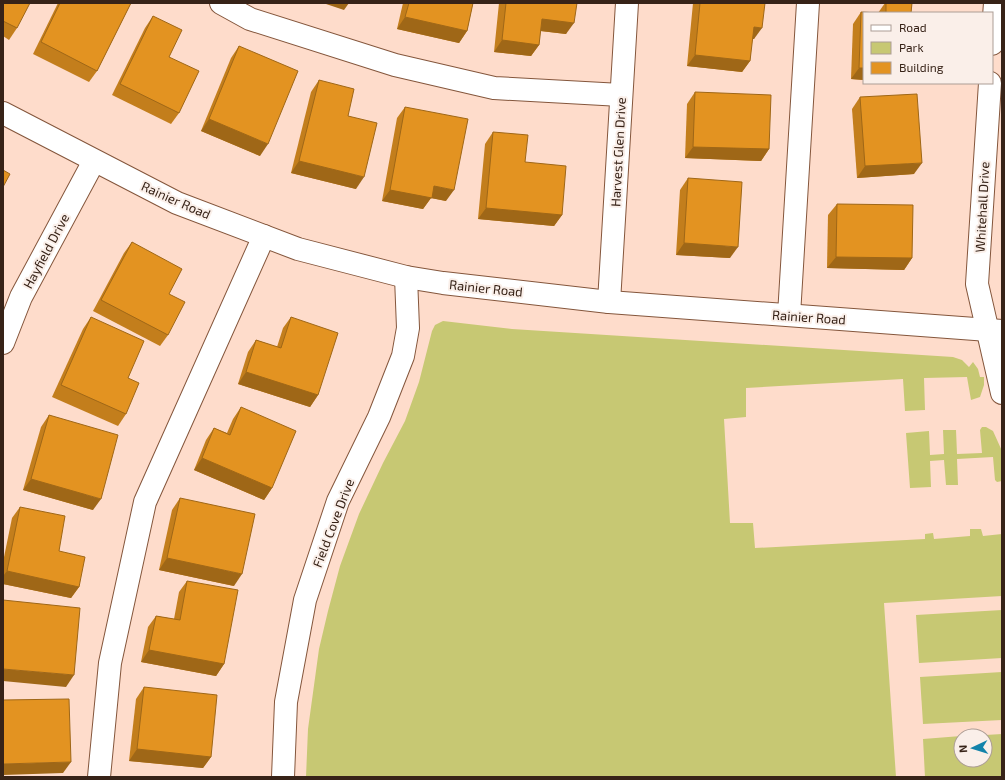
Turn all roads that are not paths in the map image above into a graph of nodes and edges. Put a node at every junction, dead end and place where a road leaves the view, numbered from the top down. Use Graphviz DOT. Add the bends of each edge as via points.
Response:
graph roads {
  1 [pos="221,3"];
  2 [pos="627,3"];
  3 [pos="808,3"];
  4 [pos="994,3"];
  5 [pos="993,24"];
  6 [pos="990,84"];
  7 [pos="621,95"];
  8 [pos="3,113"];
  9 [pos="94,161"];
  10 [pos="264,236"];
  11 [pos="406,276"];
  12 [pos="609,302"];
  13 [pos="789,315"];
  14 [pos="995,330"];
  15 [pos="3,343"];
  16 [pos="1002,393"];
  17 [pos="99,777"];
  18 [pos="283,777"];
  1 -- 7 [label="street" via="250,19 395,65 494,88"];
  2 -- 7 [label="street, Harvest Glen Drive"];
  3 -- 13 [label="street"];
  4 -- 5 [label="street"];
  6 -- 14 [label="street, Whitehall Drive" via="977,284"];
  7 -- 12 [label="street, Harvest Glen Drive"];
  8 -- 9 [label="street, Rainier Road"];
  9 -- 10 [label="street, Rainier Road" via="177,203"];
  9 -- 15 [label="street, Hayfield Drive" via="21,297"];
  10 -- 11 [label="street, Rainier Road" via="298,249"];
  10 -- 17 [label="street" via="145,502 110,663"];
  11 -- 12 [label="street, Rainier Road" via="443,283"];
  11 -- 18 [label="street, Field Cove Drive" via="408,328 403,356 379,417 338,502 305,600 286,702"];
  12 -- 13 [label="street, Rainier Road"];
  13 -- 14 [label="street, Rainier Road"];
  14 -- 16 [label="street, Whitehall Drive"];
}
